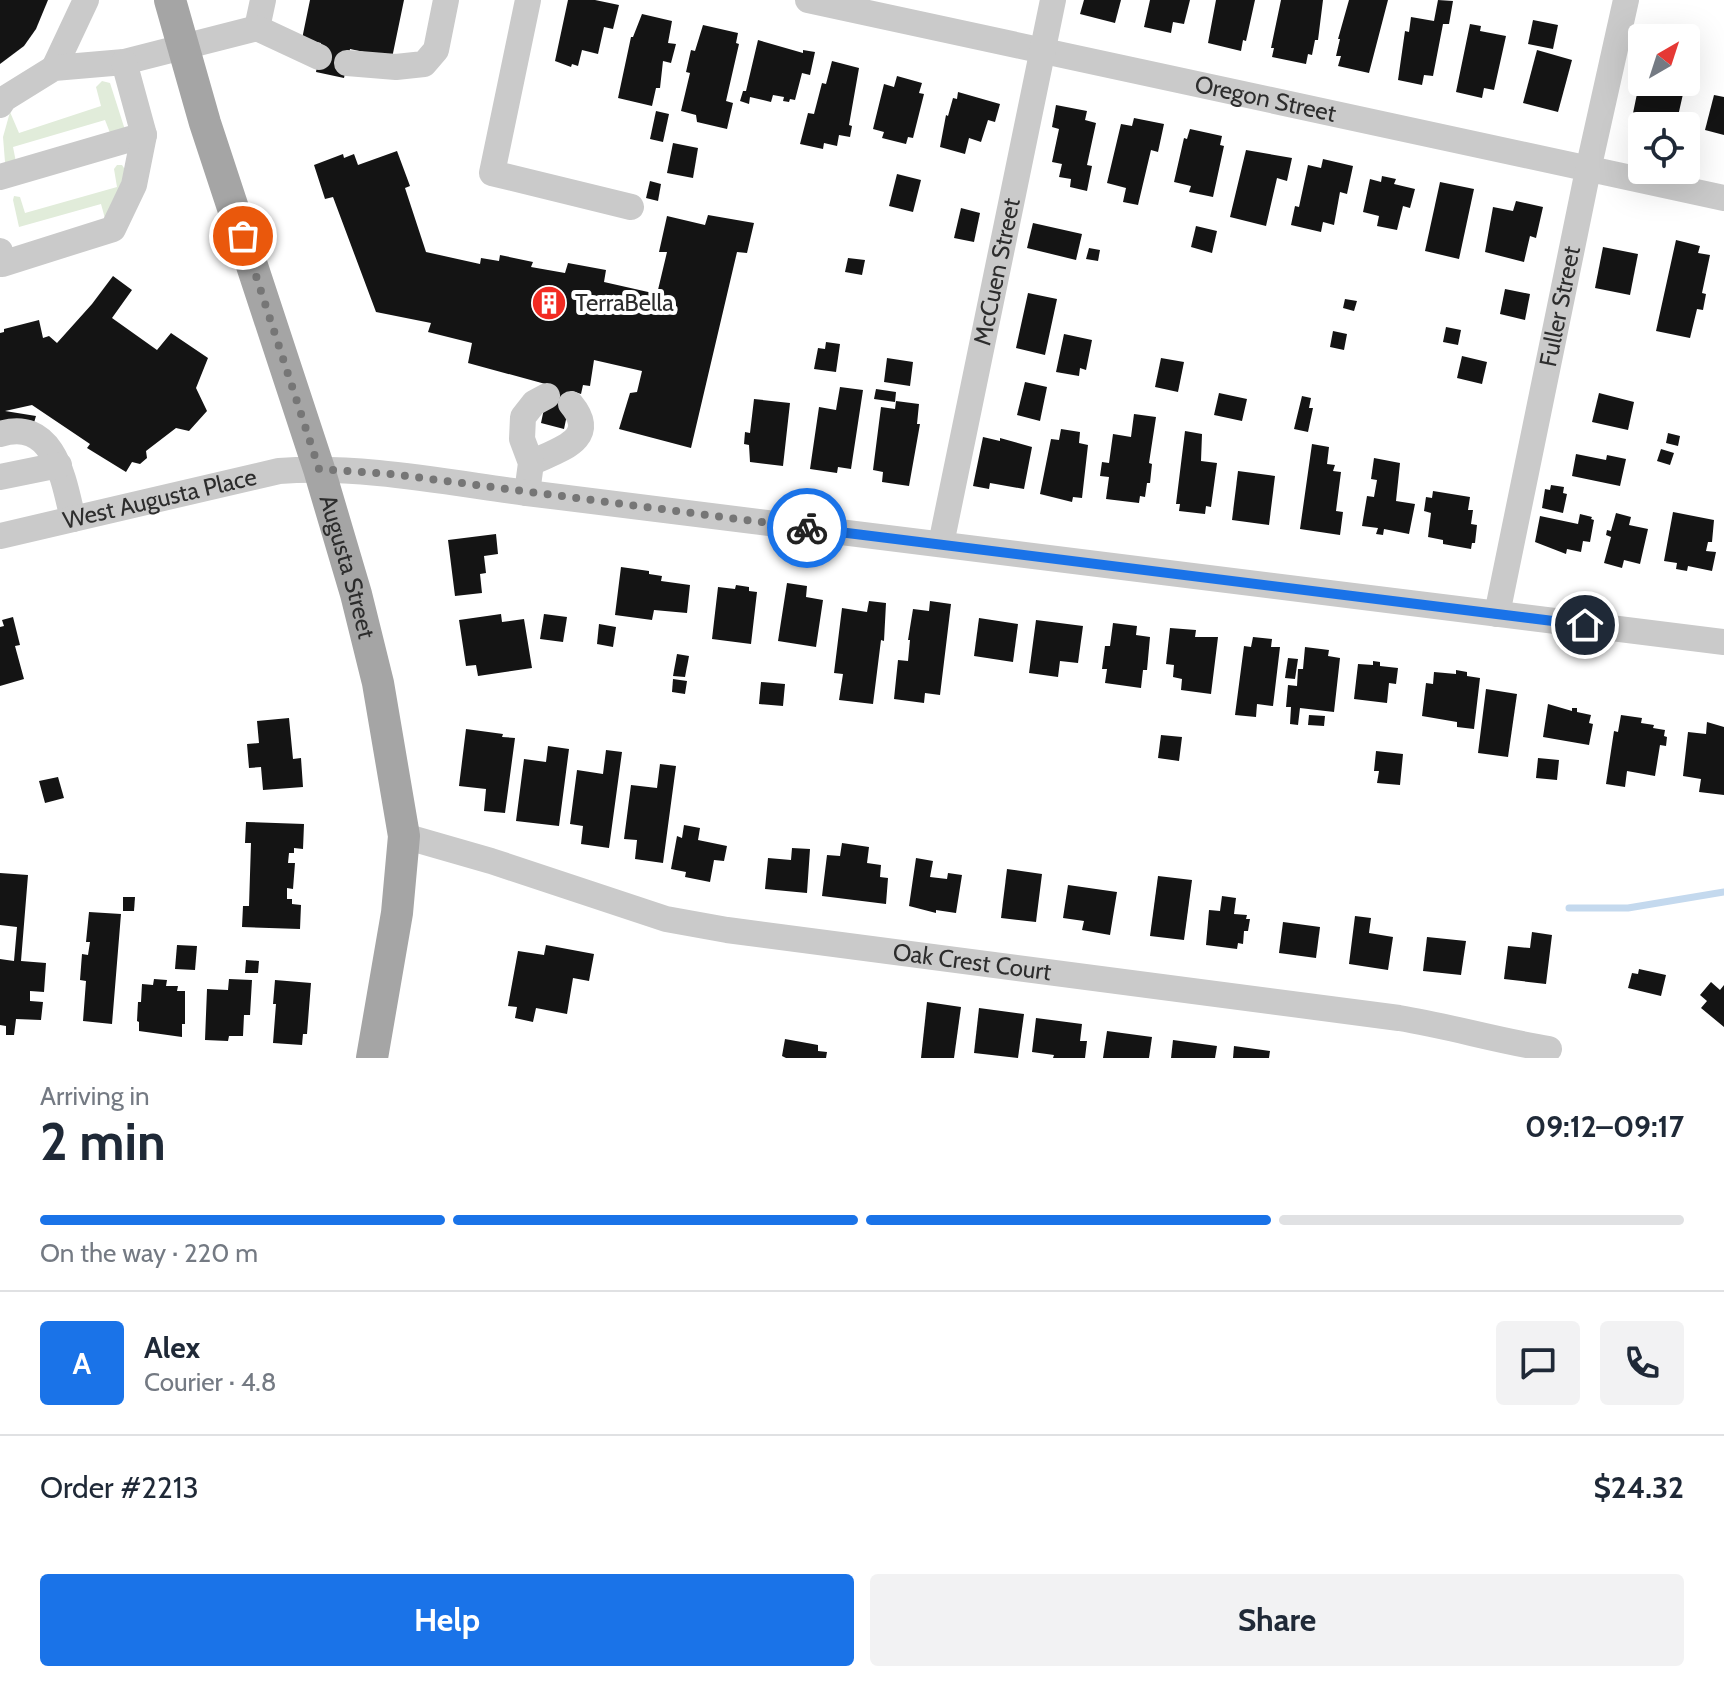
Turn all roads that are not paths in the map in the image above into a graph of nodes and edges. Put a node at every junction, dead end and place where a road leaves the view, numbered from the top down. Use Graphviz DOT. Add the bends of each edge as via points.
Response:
graph roads {
  1 [pos="86,0"];
  2 [pos="170,0"];
  3 [pos="263,0"];
  4 [pos="446,0"];
  5 [pos="528,0"];
  6 [pos="808,0"];
  7 [pos="1053,0"];
  8 [pos="1626,0"];
  9 [pos="257,28"];
  10 [pos="185,46"];
  11 [pos="1042,50"];
  12 [pos="319,57"];
  13 [pos="124,62"];
  14 [pos="347,63"];
  15 [pos="54,68"];
  16 [pos="0,105"];
  17 [pos="144,135"];
  18 [pos="1588,170"];
  19 [pos="0,177"];
  20 [pos="1724,198"];
  21 [pos="631,207"];
  22 [pos="0,251"];
  23 [pos="0,434"];
  24 [pos="531,463"];
  25 [pos="59,465"];
  26 [pos="319,469"];
  27 [pos="0,477"];
  28 [pos="527,493"];
  29 [pos="73,519"];
  30 [pos="0,536"];
  31 [pos="941,544"];
  32 [pos="1497,614"];
  33 [pos="1724,642"];
  34 [pos="404,836"];
  35 [pos="1549,1049"];
  36 [pos="372,1058"];
  1 -- 15 [label="street"];
  2 -- 10 [label="main road, Augusta Street"];
  3 -- 9 [label="street"];
  4 -- 14 [label="street" via="436,50 424,64"];
  5 -- 21 [label="street" via="492,173"];
  6 -- 11 [label="street, Oregon Street"];
  7 -- 11 [label="street, McCuen Street"];
  8 -- 18 [label="street, Fuller Street"];
  9 -- 10 [label="street"];
  9 -- 12 [label="street"];
  10 -- 13 [label="street"];
  10 -- 26 [label="main road, Augusta Street" via="205,123"];
  11 -- 18 [label="street, Oregon Street"];
  11 -- 31 [label="street, McCuen Street"];
  13 -- 15 [label="street"];
  13 -- 17 [label="street"];
  15 -- 16 [label="street"];
  17 -- 19 [label="street"];
  17 -- 22 [label="street" via="134,185 113,229 2,264"];
  18 -- 20 [label="street, Oregon Street"];
  18 -- 32 [label="street, Fuller Street"];
  23 -- 25 [label="street" via="36,437"];
  24 -- 24 [label="street" via="522,439 523,417 534,403 559,400 580,414 581,430 574,442"];
  24 -- 28 [label="street"];
  25 -- 27 [label="street"];
  25 -- 29 [label="street"];
  26 -- 28 [label="street, West Augusta Place"];
  26 -- 29 [label="street, West Augusta Place" via="279,471"];
  26 -- 34 [label="main road, Augusta Street" via="378,683"];
  28 -- 31 [label="street, West Augusta Place"];
  29 -- 30 [label="street, West Augusta Place"];
  31 -- 32 [label="street, West Augusta Place"];
  32 -- 33 [label="street, West Augusta Place"];
  34 -- 35 [label="street, Oak Crest Court" via="666,919 1399,1018"];
  34 -- 36 [label="main road, Augusta Street" via="397,913"];
}
